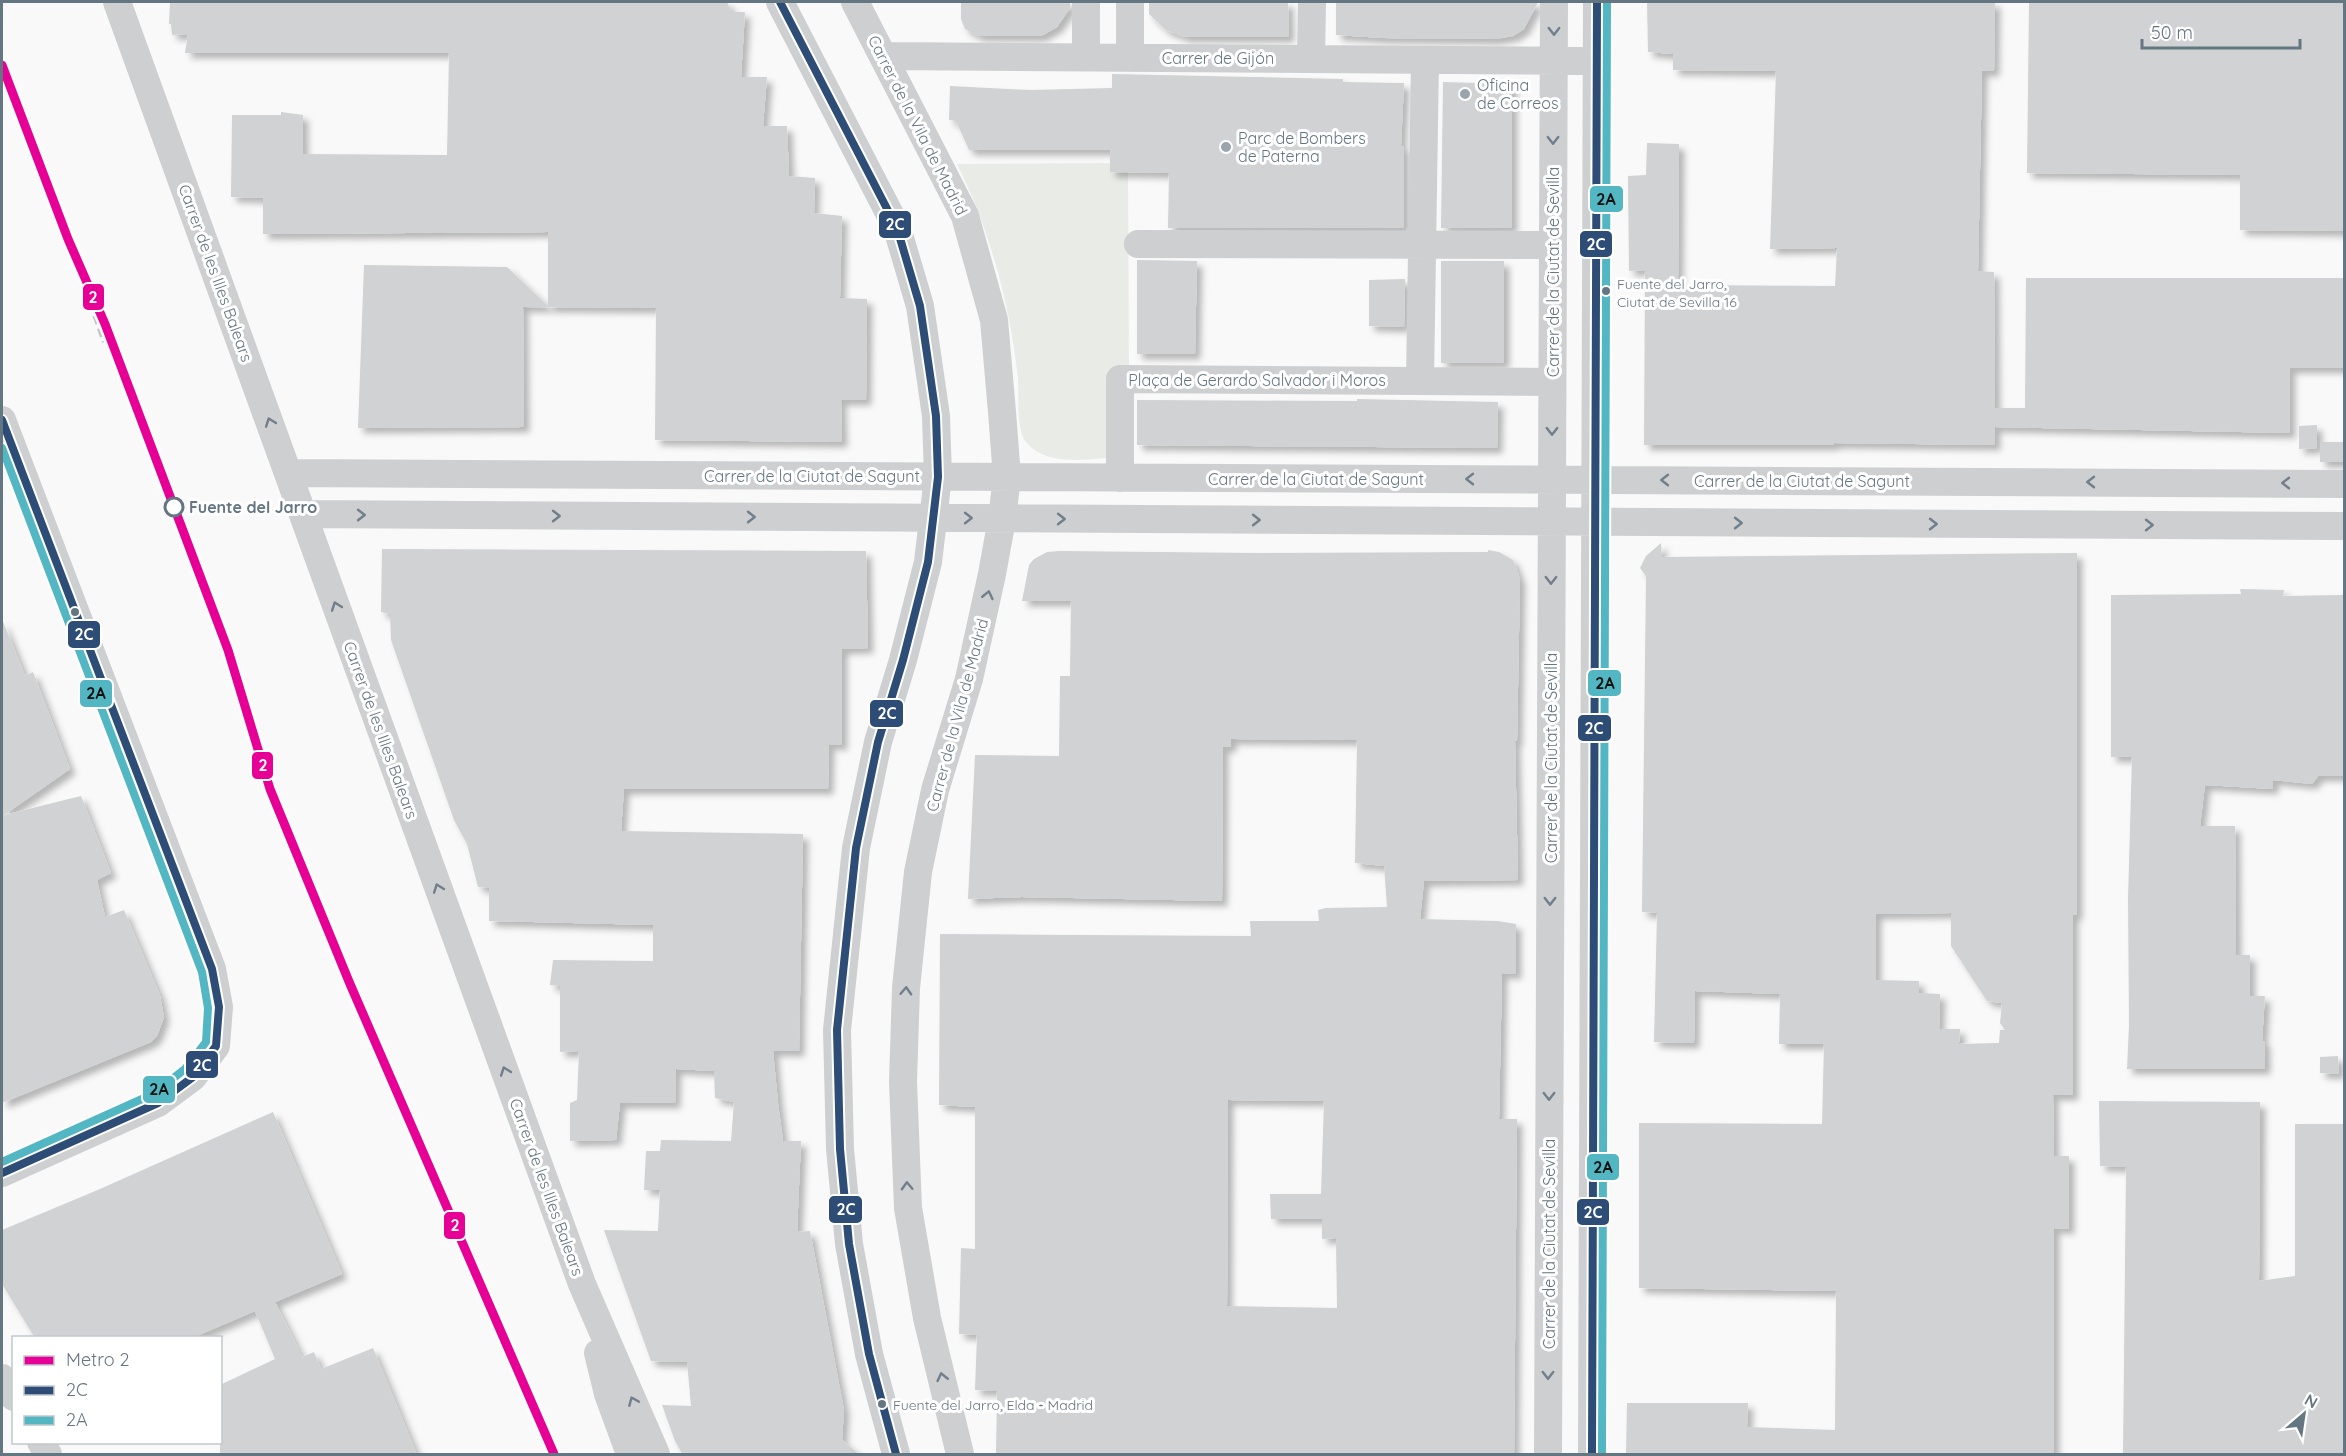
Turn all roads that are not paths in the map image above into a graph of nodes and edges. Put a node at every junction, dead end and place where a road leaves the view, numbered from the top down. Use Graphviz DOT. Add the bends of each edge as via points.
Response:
graph roads {
  1 [pos="117,2"];
  2 [pos="780,2"];
  3 [pos="855,2"];
  4 [pos="1086,2"];
  5 [pos="1130,2"];
  6 [pos="1312,2"];
  7 [pos="1554,2"];
  8 [pos="1597,2"];
  9 [pos="883,56"];
  10 [pos="1086,57"];
  11 [pos="1130,58"];
  12 [pos="1311,59"];
  13 [pos="1425,60"];
  14 [pos="1553,61"];
  15 [pos="1597,61"];
  16 [pos="1138,244"];
  17 [pos="1422,245"];
  18 [pos="1553,245"];
  19 [pos="1420,381"];
  20 [pos="1552,382"];
  21 [pos="2,420"];
  22 [pos="288,473"];
  23 [pos="938,477"];
  24 [pos="1007,477"];
  25 [pos="1120,478"];
  26 [pos="1552,480"];
  27 [pos="1596,480"];
  28 [pos="2344,484"];
  29 [pos="303,514"];
  30 [pos="933,518"];
  31 [pos="1002,519"];
  32 [pos="1551,521"];
  33 [pos="1595,522"];
  34 [pos="2344,526"];
  35 [pos="2,1173"];
  36 [pos="582,1284"];
  37 [pos="2,1378"];
  38 [pos="12,1395"];
  39 [pos="630,1455"];
  40 [pos="656,1455"];
  41 [pos="896,1455"];
  42 [pos="960,1455"];
  43 [pos="1548,1455"];
  44 [pos="1592,1455"];
  22 -- 1 [label="street, Carrer de les Illes Balears, one-way"];
  2 -- 23 [label="street" via="897,228 920,306 936,416"];
  3 -- 9 [label="street, Carrer de la Vila de Madrid"];
  4 -- 10 [label="street"];
  5 -- 11 [label="street"];
  6 -- 12 [label="street"];
  7 -- 14 [label="street, Carrer de la Ciutat de Sevilla, one-way"];
  8 -- 15 [label="street"];
  9 -- 10 [label="street, Carrer de Gijón"];
  9 -- 24 [label="street, Carrer de la Vila de Madrid" via="965,216 994,320"];
  10 -- 11 [label="street, Carrer de Gijón"];
  11 -- 12 [label="street, Carrer de Gijón"];
  12 -- 13 [label="street, Carrer de Gijón"];
  13 -- 14 [label="street, Carrer de Gijón"];
  13 -- 17 [label="street"];
  14 -- 15 [label="street"];
  14 -- 18 [label="street, Carrer de la Ciutat de Sevilla, one-way"];
  15 -- 27 [label="street"];
  16 -- 17 [label="street"];
  17 -- 18 [label="street"];
  17 -- 19 [label="street"];
  18 -- 20 [label="street, Carrer de la Ciutat de Sevilla"];
  19 -- 20 [label="street, Plaça de Gerardo Salvador i Moros"];
  19 -- 25 [label="street, Plaça de Gerardo Salvador i Moros" via="1120,379"];
  20 -- 26 [label="street, Carrer de la Ciutat de Sevilla, one-way"];
  21 -- 35 [label="street" via="212,969 219,1007 216,1046 193,1077 158,1103"];
  22 -- 23 [label="street, Carrer de la Ciutat de Sagunt"];
  22 -- 29 [label="street, Carrer de les Illes Balears"];
  23 -- 24 [label="street, Carrer de la Ciutat de Sagunt"];
  23 -- 30 [label="street"];
  24 -- 25 [label="street, Carrer de la Ciutat de Sagunt"];
  24 -- 31 [label="street, Carrer de la Vila de Madrid"];
  26 -- 25 [label="street, Carrer de la Ciutat de Sagunt, one-way"];
  26 -- 27 [label="street, Carrer de la Ciutat de Sagunt"];
  26 -- 32 [label="street, Carrer de la Ciutat de Sevilla"];
  28 -- 27 [label="street, Carrer de la Ciutat de Sagunt, one-way"];
  27 -- 33 [label="street"];
  29 -- 30 [label="street, one-way"];
  36 -- 29 [label="street, Carrer de les Illes Balears, one-way"];
  30 -- 31 [label="street, one-way"];
  30 -- 41 [label="street" via="928,562 878,742 856,848 837,1030 840,1149 849,1244 869,1354"];
  31 -- 32 [label="street, one-way"];
  42 -- 31 [label="street, Carrer de la Vila de Madrid, one-way" via="927,1318 908,1208 903,1082 906,988 918,872 935,790 969,679"];
  32 -- 33 [label="street"];
  32 -- 43 [label="street, Carrer de la Ciutat de Sevilla, one-way"];
  33 -- 34 [label="street, one-way"];
  33 -- 44 [label="street"];
  36 -- 39 [label="street" via="608,1394"];
  40 -- 36 [label="street, Carrer de les Illes Balears, one-way"];
  37 -- 38 [label="street"];
}
